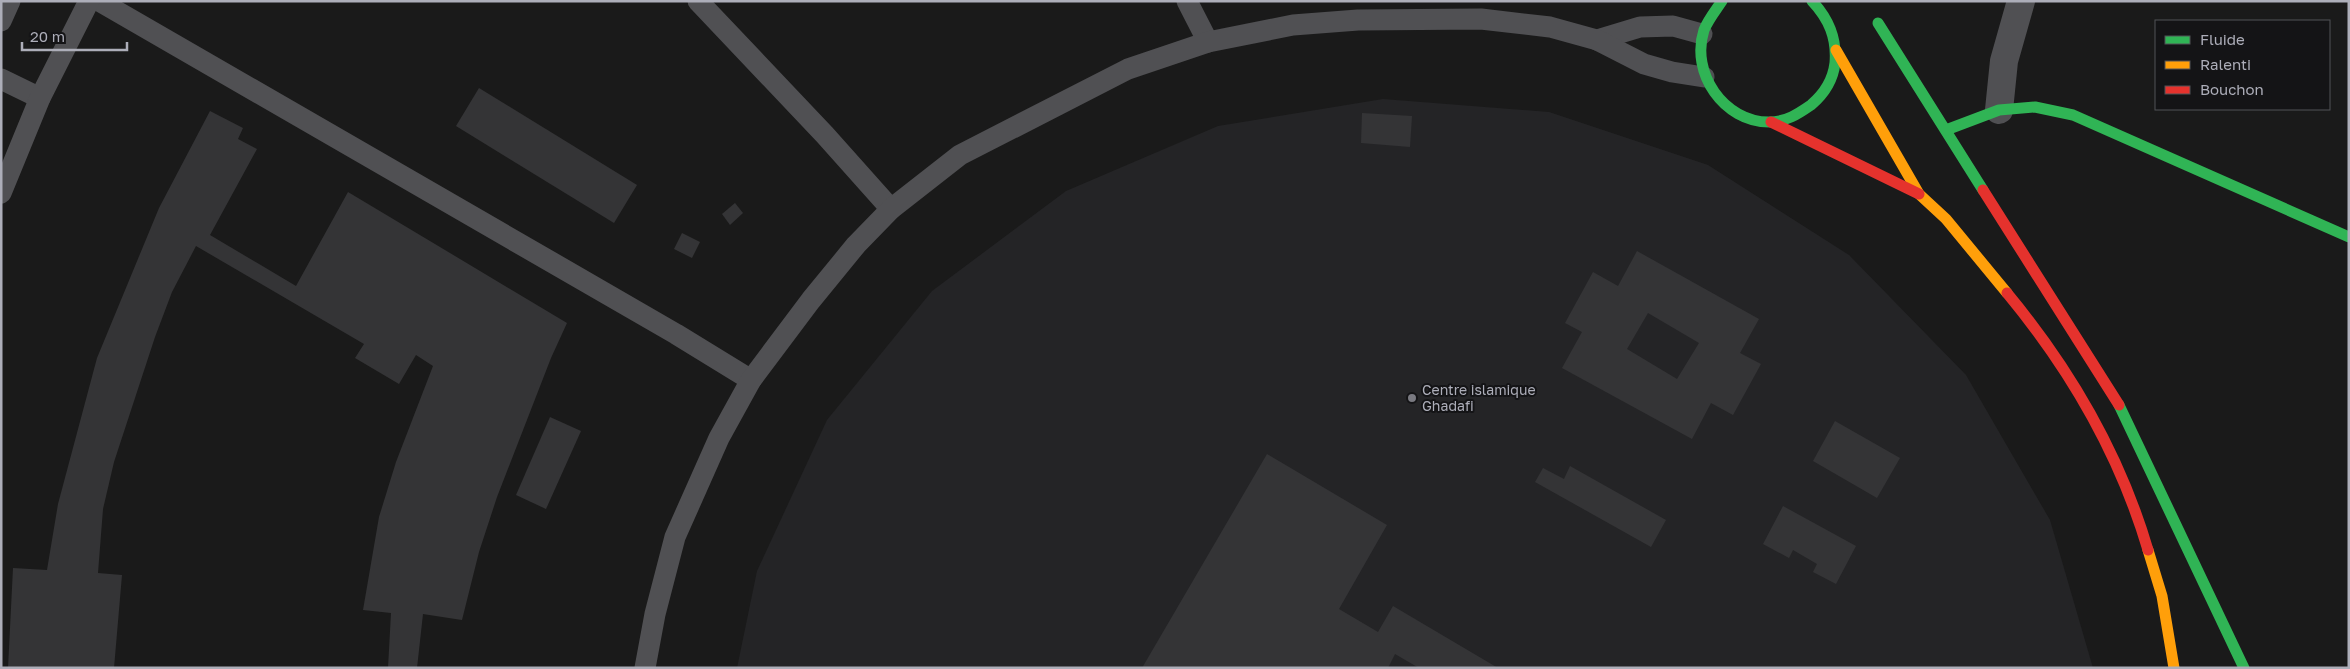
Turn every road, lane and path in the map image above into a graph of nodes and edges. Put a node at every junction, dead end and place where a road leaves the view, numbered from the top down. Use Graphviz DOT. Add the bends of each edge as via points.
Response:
graph roads {
  1 [pos="10,1"];
  2 [pos="89,1"];
  3 [pos="98,1"];
  4 [pos="698,1"];
  5 [pos="1187,1"];
  6 [pos="1722,1"];
  7 [pos="1812,1"];
  8 [pos="2021,1"];
  9 [pos="1821,6"];
  10 [pos="1,21"];
  11 [pos="1878,23"];
  12 [pos="1702,34"];
  13 [pos="1596,40"];
  14 [pos="1208,42"];
  15 [pos="1836,50"];
  16 [pos="1704,77"];
  17 [pos="1,79"];
  18 [pos="40,98"];
  19 [pos="1999,110"];
  20 [pos="1772,122"];
  21 [pos="1946,130"];
  22 [pos="1,193"];
  23 [pos="1919,194"];
  24 [pos="891,209"];
  25 [pos="2349,237"];
  26 [pos="751,380"];
  27 [pos="646,668"];
  28 [pos="2174,668"];
  29 [pos="2244,668"];
  1 -- 10 [label="lane"];
  2 -- 18 [label="lane"];
  3 -- 26 [label="lane"];
  4 -- 24 [label="lane"];
  5 -- 14 [label="lane"];
  6 -- 12 [label="main road" via="1710,15"];
  7 -- 9 [label="main road"];
  8 -- 19 [label="street" via="2004,61"];
  9 -- 15 [label="main road" via="1834,36"];
  11 -- 21 [label="main road"];
  12 -- 13 [label="lane" via="1673,26 1640,27"];
  12 -- 16 [label="main road" via="1699,56"];
  13 -- 14 [label="lane" via="1550,27 1481,19 1416,19 1293,25"];
  13 -- 16 [label="lane" via="1644,64"];
  14 -- 24 [label="lane" via="1128,69 960,155"];
  15 -- 20 [label="main road" via="1834,71 1825,90 1811,107 1792,117"];
  15 -- 23 [label="main road"];
  16 -- 20 [label="main road" via="1714,96 1730,110 1750,119"];
  17 -- 18 [label="lane"];
  18 -- 22 [label="lane"];
  19 -- 21 [label="main road"];
  19 -- 25 [label="main road" via="2035,107 2073,116"];
  20 -- 23 [label="main road"];
  21 -- 29 [label="main road" via="2126,417"];
  23 -- 28 [label="main road" via="1946,219 2028,318 2075,384 2111,452 2142,528 2162,596"];
  24 -- 26 [label="lane" via="856,244 810,300"];
  26 -- 27 [label="lane" via="719,438 675,537 655,614"];
}
